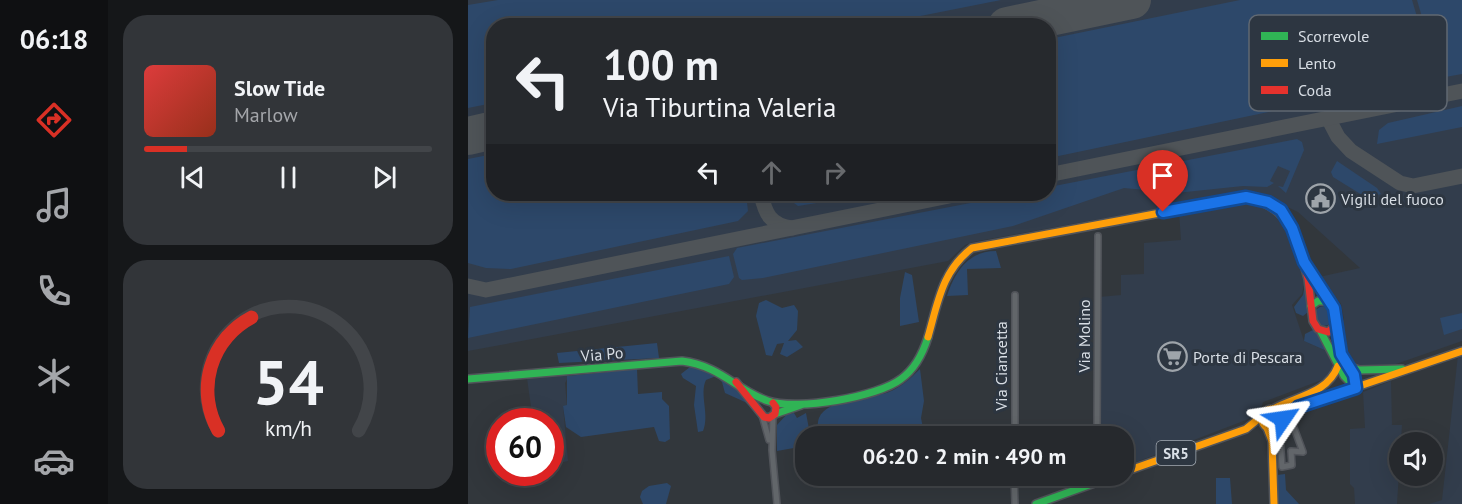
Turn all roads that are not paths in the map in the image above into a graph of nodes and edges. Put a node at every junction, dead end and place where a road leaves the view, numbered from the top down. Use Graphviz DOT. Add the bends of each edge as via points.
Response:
graph roads {
  1 [pos="1098,236"];
  2 [pos="1304,262"];
  3 [pos="1015,295"];
  4 [pos="1328,301"];
  5 [pos="1311,306"];
  6 [pos="1335,326"];
  7 [pos="1321,332"];
  8 [pos="1462,351"];
  9 [pos="1348,365"];
  10 [pos="1338,366"];
  11 [pos="1411,369"];
  12 [pos="468,379"];
  13 [pos="734,380"];
  14 [pos="1356,388"];
  15 [pos="770,402"];
  16 [pos="808,402"];
  17 [pos="1298,407"];
  18 [pos="1275,410"];
  19 [pos="760,413"];
  20 [pos="774,415"];
  21 [pos="1263,415"];
  22 [pos="1283,419"];
  23 [pos="1291,420"];
  24 [pos="1014,426"];
  25 [pos="1097,426"];
  26 [pos="1266,427"];
  27 [pos="1278,428"];
  28 [pos="1246,429"];
  29 [pos="1272,441"];
  30 [pos="772,450"];
  31 [pos="1134,468"];
  32 [pos="1014,486"];
  33 [pos="1079,486"];
  34 [pos="777,504"];
  35 [pos="1015,504"];
  36 [pos="1036,504"];
  37 [pos="1274,504"];
  1 -- 25 [label="street, Via Molino"];
  2 -- 4 [label="street"];
  2 -- 5 [label="street"];
  2 -- 16 [label="street" via="1286,216 1274,206 1253,198 991,243 968,250 954,261 945,277 923,352 905,376 875,391"];
  3 -- 24 [label="street, Via Ciancetta"];
  4 -- 5 [label="street"];
  4 -- 6 [label="street" via="1336,313"];
  5 -- 7 [label="street" via="1310,315"];
  6 -- 7 [label="street" via="1329,332"];
  6 -- 9 [label="street" via="1341,354"];
  7 -- 10 [label="street" via="1334,349"];
  8 -- 11 [label="street, SR5"];
  9 -- 11 [label="street" via="1359,370"];
  9 -- 14 [label="street"];
  10 -- 14 [label="street" via="1342,376"];
  10 -- 18 [label="street" via="1331,381"];
  11 -- 14 [label="street, SR5"];
  12 -- 13 [label="street, Via Po" via="682,361 711,366"];
  13 -- 15 [label="street, Via Po"];
  13 -- 19 [label="street, Via Po"];
  14 -- 17 [label="street, SR5"];
  15 -- 16 [label="street"];
  15 -- 19 [label="street" via="760,405"];
  15 -- 20 [label="street" via="776,409"];
  16 -- 20 [label="street"];
  17 -- 18 [label="street, SR5"];
  17 -- 22 [label="street, SR5"];
  18 -- 21 [label="street, SR5"];
  18 -- 22 [label="street"];
  19 -- 20 [label="street" via="769,418"];
  19 -- 30 [label="street"];
  20 -- 30 [label="street"];
  21 -- 26 [label="street"];
  21 -- 28 [label="street, SR5"];
  22 -- 27 [label="street, SR5"];
  23 -- 23 [label="street" via="1304,452 1291,451 1292,465 1282,467 1280,436"];
  26 -- 27 [label="street, SR5"];
  26 -- 28 [label="street, SR5"];
  26 -- 29 [label="street"];
  27 -- 29 [label="street"];
  28 -- 31 [label="street, SR5"];
  29 -- 37 [label="street"];
  30 -- 34 [label="street"];
  32 -- 35 [label="street"];
  33 -- 36 [label="street"];
}
